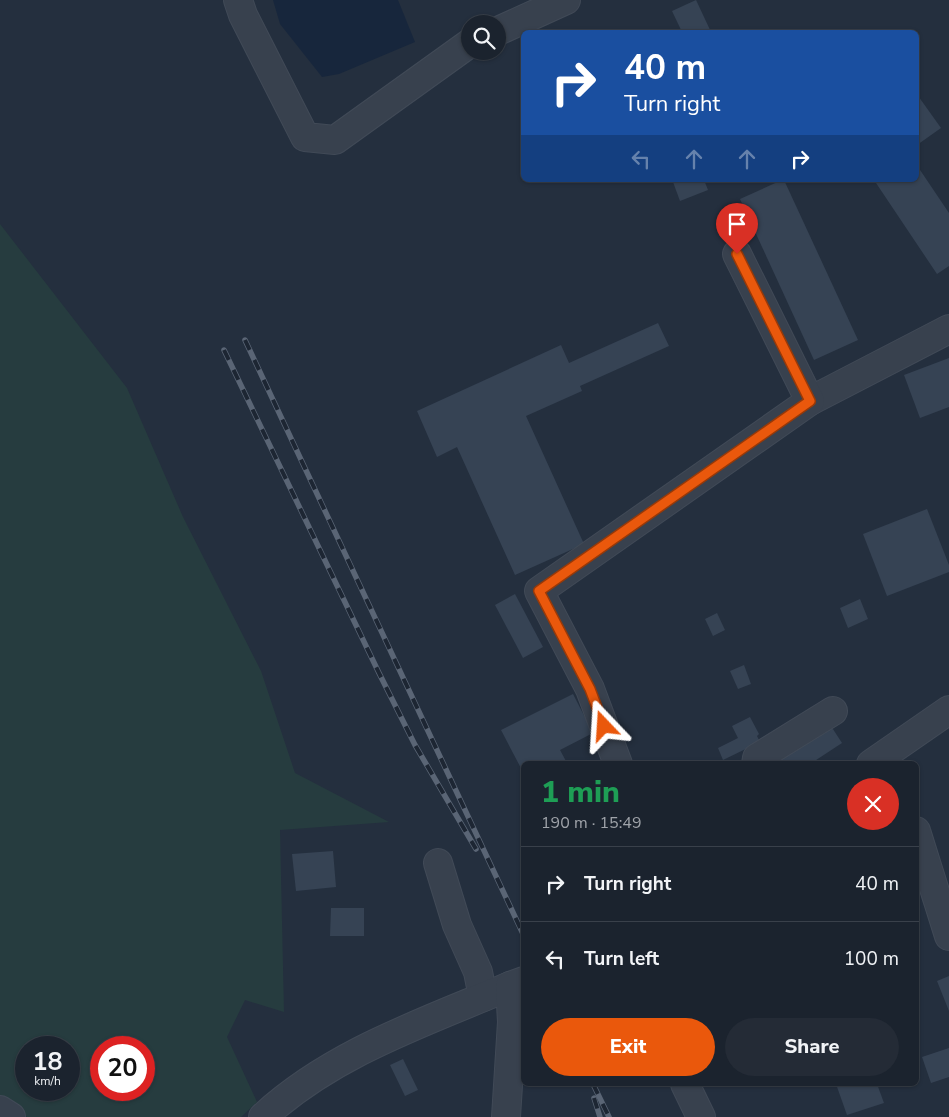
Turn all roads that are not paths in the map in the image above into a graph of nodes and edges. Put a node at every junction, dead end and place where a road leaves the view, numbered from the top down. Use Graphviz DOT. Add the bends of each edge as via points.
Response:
graph roads {
  1 [pos="238,0"];
  2 [pos="566,0"];
  3 [pos="506,27"];
  4 [pos="461,50"];
  5 [pos="737,254"];
  6 [pos="949,329"];
  7 [pos="810,401"];
  8 [pos="949,710"];
  9 [pos="833,711"];
  10 [pos="617,761"];
  11 [pos="756,761"];
  12 [pos="877,761"];
  13 [pos="919,841"];
  14 [pos="438,863"];
  15 [pos="949,936"];
  16 [pos="517,983"];
  17 [pos="483,998"];
  18 [pos="686,1086"];
  19 [pos="0,1110"];
  20 [pos="11,1117"];
  21 [pos="263,1117"];
  22 [pos="506,1117"];
  23 [pos="701,1117"];
  1 -- 4 [label="street" via="304,136 335,140"];
  2 -- 3 [label="street"];
  5 -- 7 [label="street"];
  6 -- 7 [label="street"];
  7 -- 10 [label="street" via="539,591 590,689"];
  8 -- 12 [label="street"];
  9 -- 11 [label="street"];
  13 -- 15 [label="street"];
  14 -- 17 [label="street" via="457,925 478,972"];
  16 -- 17 [label="street"];
  16 -- 22 [label="street"];
  17 -- 21 [label="street" via="358,1050 282,1100"];
  18 -- 23 [label="street"];
  19 -- 20 [label="street"];
}
